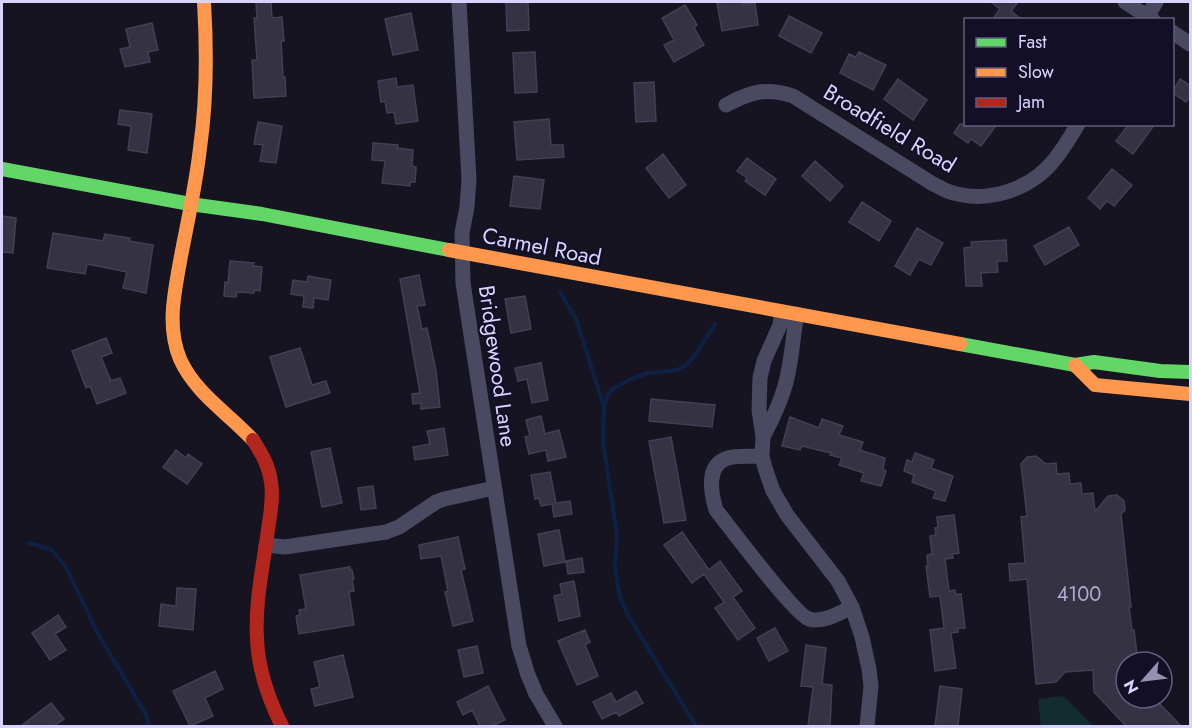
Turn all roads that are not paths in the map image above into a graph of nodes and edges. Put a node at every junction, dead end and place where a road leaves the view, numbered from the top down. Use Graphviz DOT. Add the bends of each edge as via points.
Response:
graph roads {
  1 [pos="204,2"];
  2 [pos="459,2"];
  3 [pos="1125,2"];
  4 [pos="1156,2"];
  5 [pos="1148,18"];
  6 [pos="1174,33"];
  7 [pos="1191,44"];
  8 [pos="726,105"];
  9 [pos="1077,126"];
  10 [pos="2,169"];
  11 [pos="190,204"];
  12 [pos="462,252"];
  13 [pos="789,313"];
  14 [pos="1076,365"];
  15 [pos="1191,372"];
  16 [pos="1191,394"];
  17 [pos="763,437"];
  18 [pos="762,456"];
  19 [pos="494,488"];
  20 [pos="266,544"];
  21 [pos="852,607"];
  22 [pos="282,726"];
  23 [pos="555,726"];
  24 [pos="867,726"];
  1 -- 11 [label="main road" via="205,110"];
  2 -- 12 [label="street, Bridgewood Lane" via="469,179"];
  3 -- 5 [label="street"];
  4 -- 5 [label="street"];
  6 -- 7 [label="street"];
  8 -- 9 [label="street, Broadfield Road" via="744,95 761,92 793,96 933,184 950,192 984,196 1014,190 1041,174"];
  10 -- 11 [label="main road, Carmel Road"];
  11 -- 12 [label="main road, Carmel Road"];
  11 -- 20 [label="main road" via="173,307 174,339 186,372 252,438 265,459 272,485"];
  12 -- 13 [label="main road, Carmel Road"];
  12 -- 19 [label="street, Bridgewood Lane" via="463,283"];
  13 -- 14 [label="main road, Carmel Road"];
  13 -- 17 [label="street" via="790,364 784,389"];
  13 -- 17 [label="street" via="780,325 760,378"];
  14 -- 15 [label="main road, Carmel Road" via="1094,362 1160,372"];
  14 -- 16 [label="main road" via="1095,385"];
  17 -- 18 [label="street"];
  18 -- 21 [label="street" via="773,491 787,515 838,581"];
  18 -- 21 [label="street" via="719,463 711,477 716,510 805,618 821,620"];
  19 -- 20 [label="street" via="444,499 386,532 285,547"];
  19 -- 23 [label="street, Bridgewood Lane" via="519,646 536,694"];
  20 -- 22 [label="main road" via="256,638 264,684"];
  21 -- 24 [label="street" via="869,669"];
}
